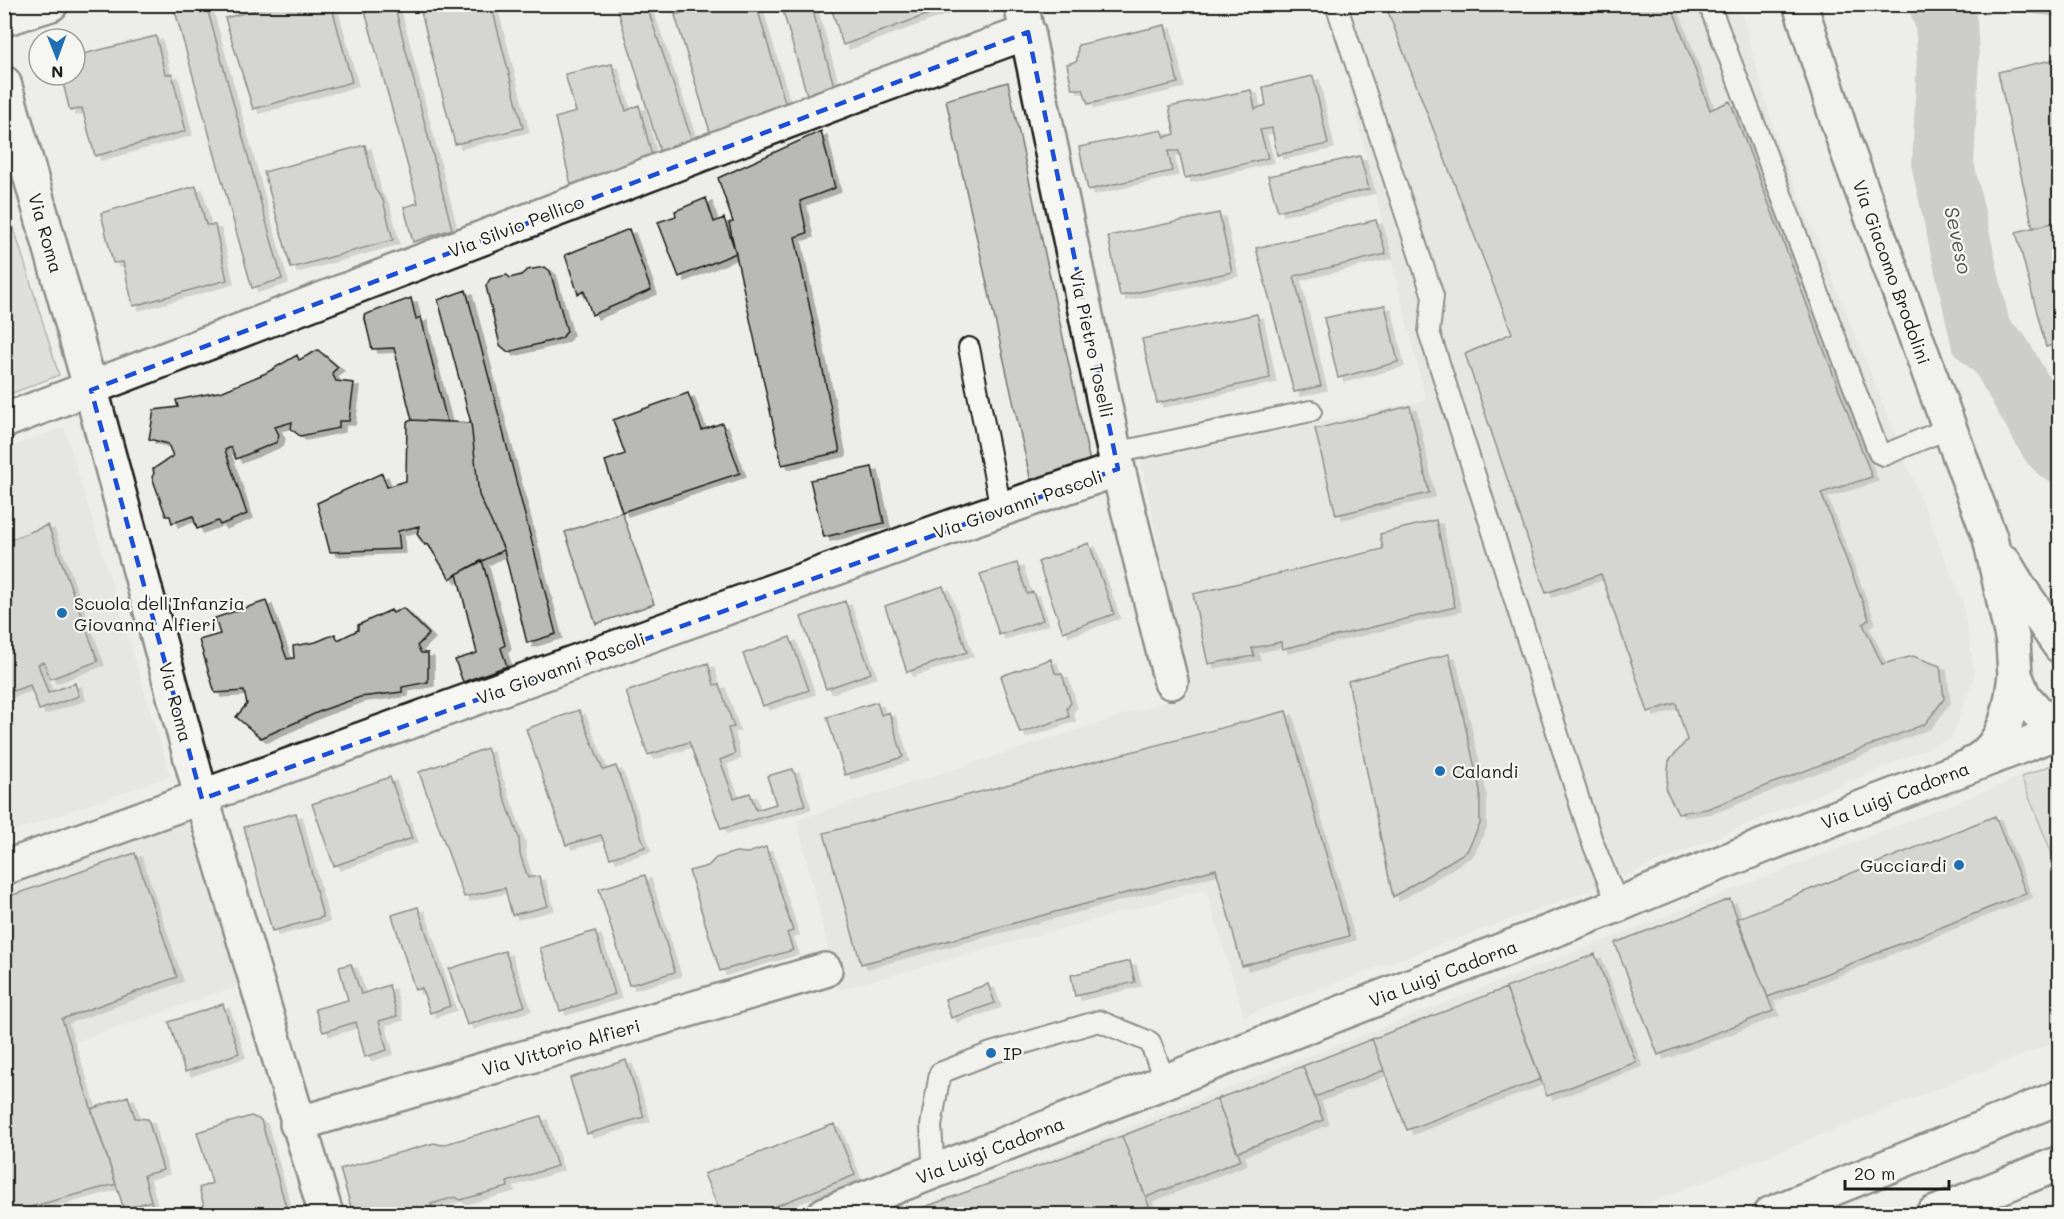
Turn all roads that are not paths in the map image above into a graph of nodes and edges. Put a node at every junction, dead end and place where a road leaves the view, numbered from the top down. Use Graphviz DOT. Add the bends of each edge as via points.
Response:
graph roads {
  1 [pos="51,4"];
  2 [pos="1336,4"];
  3 [pos="1709,4"];
  4 [pos="1800,4"];
  5 [pos="1025,18"];
  6 [pos="4,19"];
  7 [pos="4,83"];
  8 [pos="969,348"];
  9 [pos="91,390"];
  10 [pos="1311,411"];
  11 [pos="4,421"];
  12 [pos="1948,428"];
  13 [pos="1116,461"];
  14 [pos="1001,509"];
  15 [pos="1990,538"];
  16 [pos="2060,646"];
  17 [pos="2015,675"];
  18 [pos="1171,682"];
  19 [pos="2060,725"];
  20 [pos="2060,731"];
  21 [pos="1961,770"];
  22 [pos="202,799"];
  23 [pos="4,868"];
  24 [pos="1618,905"];
  25 [pos="825,970"];
  26 [pos="1165,1082"];
  27 [pos="2060,1097"];
  28 [pos="297,1124"];
  29 [pos="2060,1163"];
  30 [pos="934,1173"];
  31 [pos="326,1215"];
  32 [pos="825,1215"];
  33 [pos="1770,1215"];
  34 [pos="1933,1215"];
  1 -- 6 [label="main road"];
  2 -- 24 [label="lane" via="1433,296 1429,332 1592,841"];
  3 -- 12 [label="lane" via="1879,453 1884,455"];
  4 -- 12 [label="main road, Via Giacomo Brodolini" via="1846,147"];
  5 -- 9 [label="main road, Via Silvio Pellico" via="856,95"];
  5 -- 13 [label="main road, Via Pietro Toselli"];
  7 -- 9 [label="main road, Via Roma"];
  8 -- 14 [label="lane"];
  9 -- 11 [label="main road, Via Silvio Pellico"];
  9 -- 22 [label="main road, Via Roma"];
  10 -- 13 [label="lane"];
  12 -- 15 [label="main road, Via Giacomo Brodolini"];
  13 -- 14 [label="main road, Via Giovanni Pascoli"];
  13 -- 18 [label="main road, Via Pietro Toselli"];
  14 -- 22 [label="main road, Via Giovanni Pascoli"];
  15 -- 16 [label="main road, Via Giacomo Brodolini"];
  15 -- 17 [label="main road, Via Giacomo Brodolini" via="2013,642"];
  17 -- 19 [label="main road, Via Giacomo Brodolini" via="2024,697 2042,717"];
  17 -- 21 [label="main road" via="2011,709 2000,738 1981,758"];
  20 -- 21 [label="main road, Via Luigi Cadorna"];
  21 -- 24 [label="main road, Via Luigi Cadorna" via="1723,860"];
  22 -- 23 [label="main road, Via Giovanni Pascoli"];
  22 -- 28 [label="main road, Via Roma"];
  24 -- 26 [label="main road, Via Luigi Cadorna"];
  25 -- 28 [label="main road, Via Vittorio Alfieri"];
  26 -- 30 [label="main road, Via Luigi Cadorna"];
  26 -- 30 [label="lane" via="1150,1042 1098,1021 991,1053 940,1073 931,1126"];
  27 -- 33 [label="main road"];
  28 -- 31 [label="main road, Via Roma"];
  29 -- 34 [label="main road"];
  30 -- 32 [label="main road, Via Luigi Cadorna"];
}
